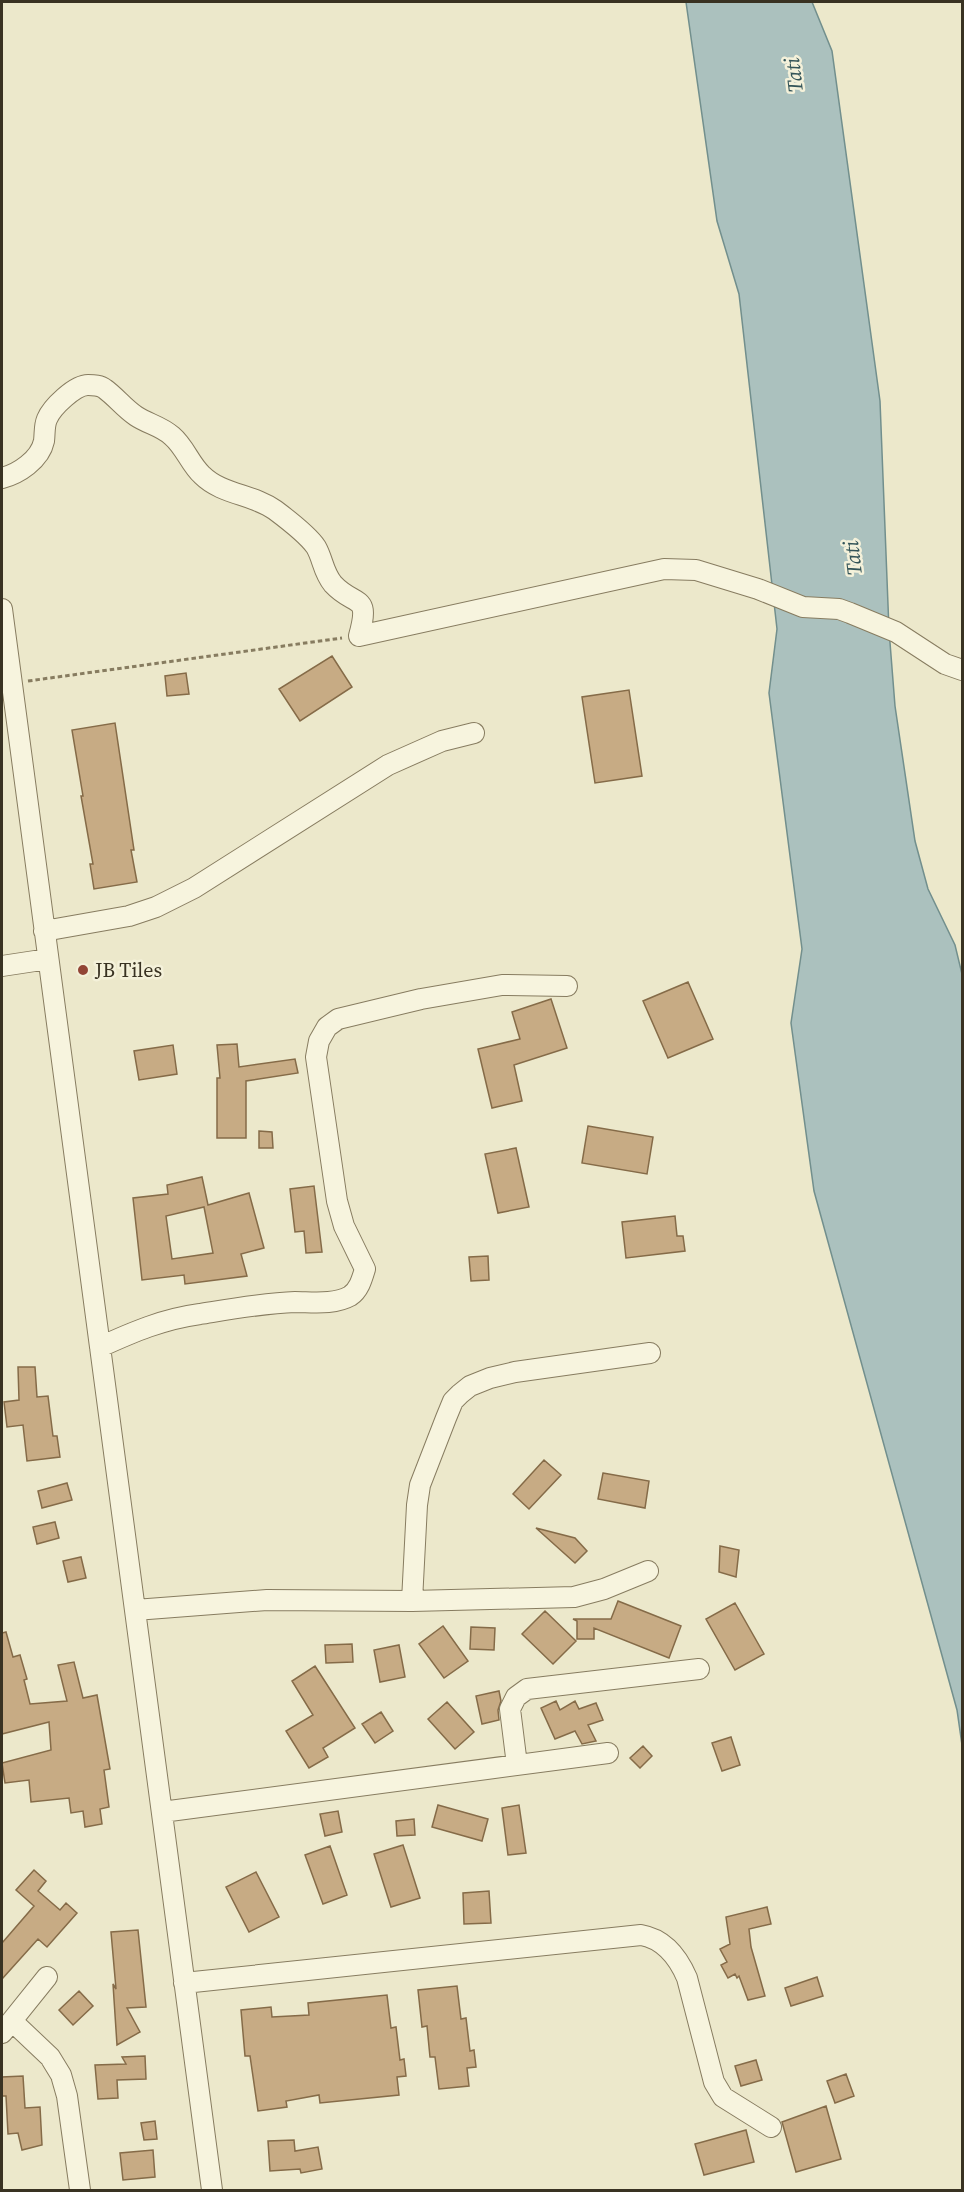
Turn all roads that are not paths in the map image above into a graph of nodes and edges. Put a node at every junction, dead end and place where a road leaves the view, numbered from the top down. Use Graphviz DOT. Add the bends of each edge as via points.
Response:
graph roads {
  1 [pos="2,478"];
  2 [pos="2,609"];
  3 [pos="963,670"];
  4 [pos="474,732"];
  5 [pos="44,932"];
  6 [pos="48,959"];
  7 [pos="2,966"];
  8 [pos="567,986"];
  9 [pos="100,1347"];
  10 [pos="650,1353"];
  11 [pos="648,1570"];
  12 [pos="412,1601"];
  13 [pos="135,1610"];
  14 [pos="699,1669"];
  15 [pos="608,1753"];
  16 [pos="517,1765"];
  17 [pos="162,1812"];
  18 [pos="47,1977"];
  19 [pos="184,1983"];
  20 [pos="7,2027"];
  21 [pos="771,2127"];
  22 [pos="80,2190"];
  23 [pos="212,2190"];
  1 -- 3 [label="street" via="26,468 43,444 48,416 76,388 104,388 136,416 171,435 209,481 275,510 310,540 327,577 362,606 359,636 682,568 758,589 803,607 850,613 896,632 945,664"];
  2 -- 5 [label="street"];
  4 -- 5 [label="street" via="442,741 388,765 194,888 156,907"];
  5 -- 6 [label="street"];
  6 -- 7 [label="street"];
  6 -- 9 [label="street"];
  8 -- 9 [label="street" via="502,985 338,1019 327,1027 316,1058 337,1201 344,1226 365,1269 360,1285 350,1296 338,1300 198,1314 152,1324"];
  9 -- 13 [label="street"];
  10 -- 12 [label="street" via="515,1372 480,1382 453,1401 420,1485"];
  11 -- 12 [label="street" via="574,1597"];
  12 -- 13 [label="street" via="267,1600"];
  13 -- 17 [label="street"];
  14 -- 16 [label="street" via="528,1689 516,1697 510,1708"];
  15 -- 16 [label="street"];
  16 -- 17 [label="street"];
  17 -- 19 [label="street"];
  18 -- 20 [label="street"];
  19 -- 21 [label="street" via="651,1936 681,1964 714,2082 723,2097"];
  19 -- 23 [label="street"];
  20 -- 22 [label="street" via="50,2056 61,2075"];
}
